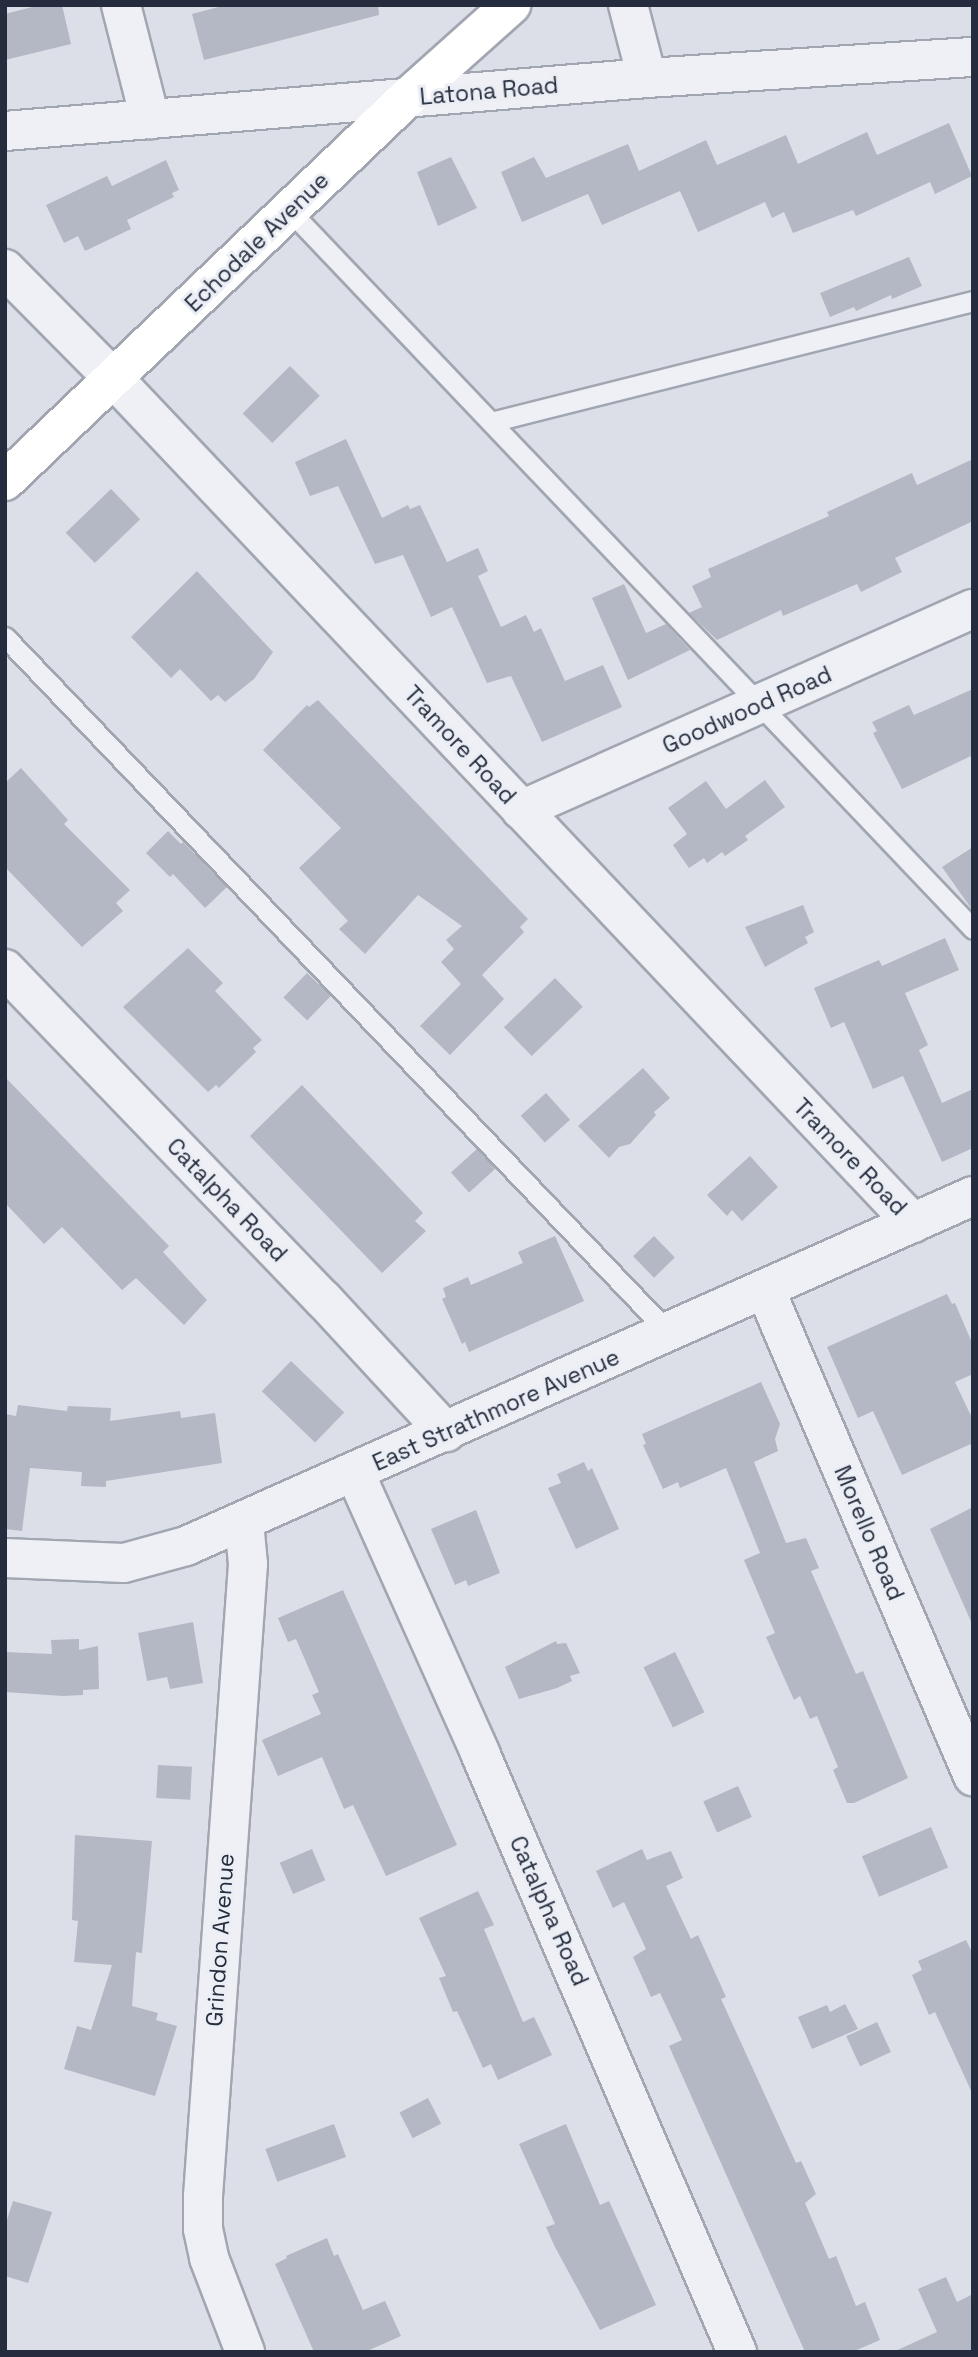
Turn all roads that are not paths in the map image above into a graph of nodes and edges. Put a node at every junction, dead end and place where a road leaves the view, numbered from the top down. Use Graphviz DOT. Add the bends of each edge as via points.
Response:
graph roads {
  1 [pos="121,5"];
  2 [pos="511,5"];
  3 [pos="628,5"];
  4 [pos="973,57"];
  5 [pos="647,78"];
  6 [pos="407,98"];
  7 [pos="149,119"];
  8 [pos="5,131"];
  9 [pos="290,211"];
  10 [pos="5,269"];
  11 [pos="973,300"];
  12 [pos="115,380"];
  13 [pos="491,422"];
  14 [pos="5,481"];
  15 [pos="973,609"];
  16 [pos="5,636"];
  17 [pos="758,705"];
  18 [pos="521,810"];
  19 [pos="973,901"];
  20 [pos="954,909"];
  21 [pos="973,929"];
  22 [pos="5,969"];
  23 [pos="973,1196"];
  24 [pos="913,1223"];
  25 [pos="765,1289"];
  26 [pos="669,1333"];
  27 [pos="446,1432"];
  28 [pos="355,1473"];
  29 [pos="244,1522"];
  30 [pos="5,1558"];
  31 [pos="973,1776"];
  32 [pos="245,2352"];
  33 [pos="737,2352"];
  1 -- 7 [label="street"];
  2 -- 6 [label="main road, Echodale Avenue"];
  3 -- 5 [label="street"];
  4 -- 5 [label="street, Latona Road"];
  5 -- 6 [label="street, Latona Road"];
  6 -- 7 [label="street, Latona Road"];
  6 -- 9 [label="main road, Echodale Avenue"];
  7 -- 8 [label="street, Latona Road"];
  9 -- 12 [label="main road, Echodale Avenue"];
  9 -- 13 [label="lane"];
  10 -- 12 [label="street, Tramore Road"];
  11 -- 13 [label="lane"];
  12 -- 14 [label="main road, Echodale Avenue"];
  12 -- 18 [label="street, Tramore Road"];
  13 -- 17 [label="lane"];
  15 -- 17 [label="street, Goodwood Road"];
  16 -- 26 [label="lane"];
  17 -- 18 [label="street, Goodwood Road"];
  17 -- 20 [label="lane"];
  18 -- 24 [label="street, Tramore Road"];
  19 -- 20 [label="lane"];
  20 -- 21 [label="lane"];
  22 -- 27 [label="street, Catalpha Road"];
  23 -- 24 [label="street, East Strathmore Avenue"];
  24 -- 25 [label="street, East Strathmore Avenue"];
  25 -- 26 [label="street, East Strathmore Avenue"];
  25 -- 31 [label="street, Morello Road"];
  26 -- 27 [label="street, East Strathmore Avenue"];
  27 -- 28 [label="street, East Strathmore Avenue"];
  28 -- 29 [label="street, East Strathmore Avenue"];
  28 -- 33 [label="street, Catalpha Road"];
  29 -- 30 [label="street, East Strathmore Avenue" via="154,1558 124,1563"];
  29 -- 32 [label="street, Grindon Avenue" via="248,1564 203,2196 209,2258"];
}
